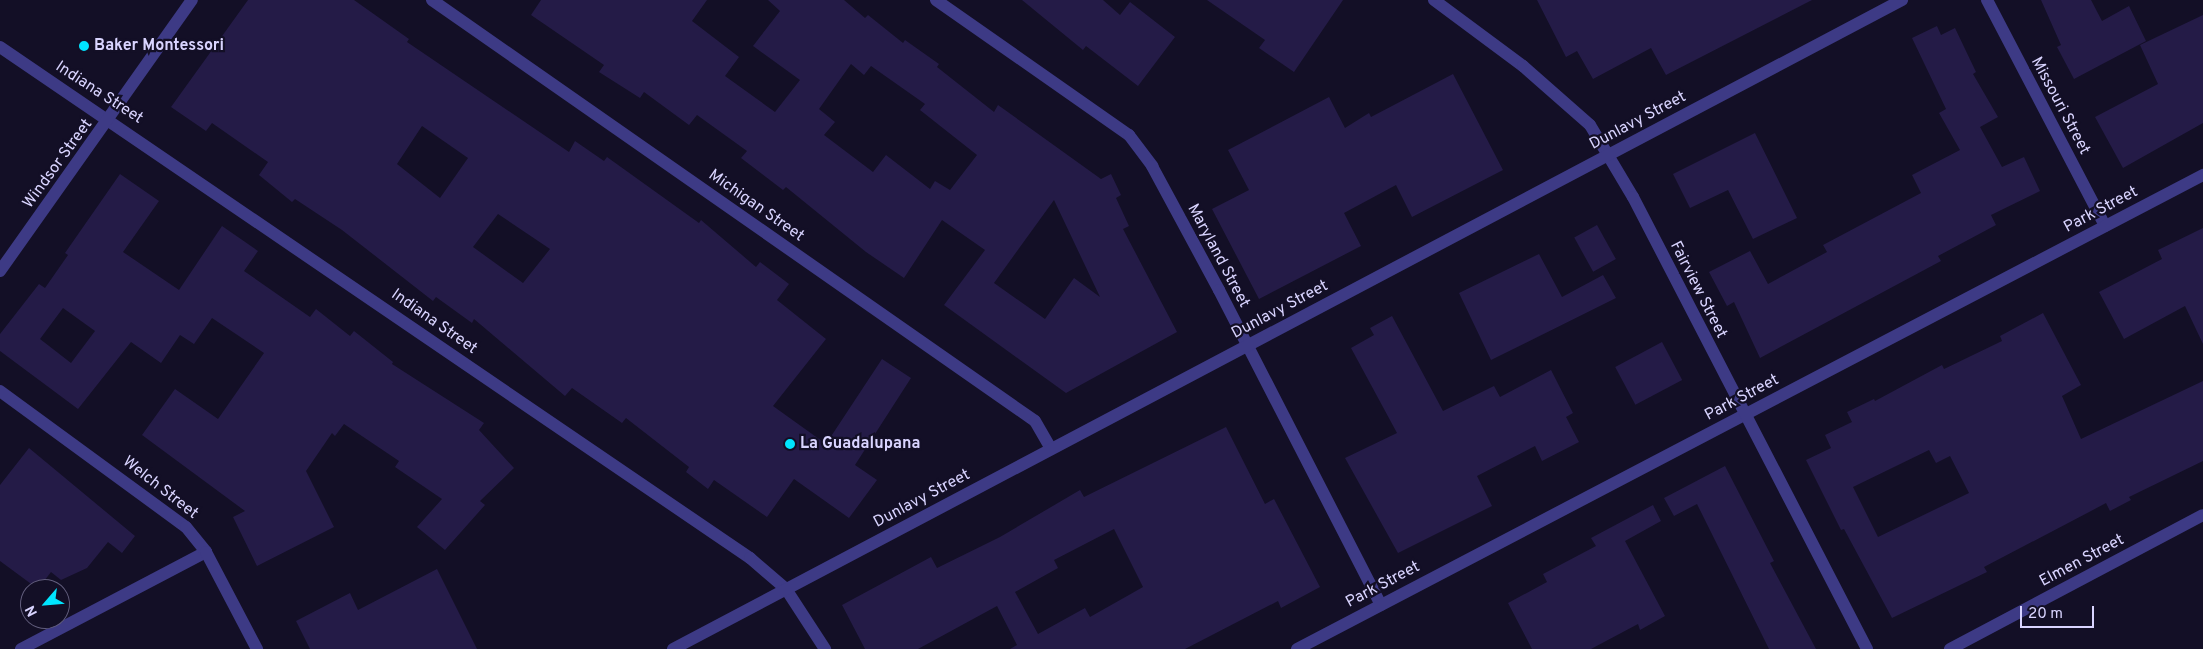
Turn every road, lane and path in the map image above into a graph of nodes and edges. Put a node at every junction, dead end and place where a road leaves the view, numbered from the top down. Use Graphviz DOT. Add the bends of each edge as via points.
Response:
graph roads {
  1 [pos="192,0"];
  2 [pos="432,0"];
  3 [pos="936,0"];
  4 [pos="1434,0"];
  5 [pos="1902,0"];
  6 [pos="1987,0"];
  7 [pos="0,47"];
  8 [pos="110,119"];
  9 [pos="1610,154"];
  10 [pos="2203,175"];
  11 [pos="2105,226"];
  12 [pos="0,271"];
  13 [pos="1248,346"];
  14 [pos="0,391"];
  15 [pos="1744,415"];
  16 [pos="1051,449"];
  17 [pos="2203,516"];
  18 [pos="206,552"];
  19 [pos="786,589"];
  20 [pos="1380,605"];
  21 [pos="21,649"];
  22 [pos="257,649"];
  23 [pos="673,649"];
  24 [pos="824,649"];
  25 [pos="1297,649"];
  26 [pos="1867,649"];
  27 [pos="1950,649"];
  1 -- 8 [label="street, Windsor Street"];
  2 -- 16 [label="street, Michigan Street" via="1035,421"];
  3 -- 13 [label="street, Maryland Street" via="1129,135 1152,166"];
  4 -- 9 [label="street, Fairview Street" via="1576,110"];
  5 -- 9 [label="street, Dunlavy Street"];
  6 -- 11 [label="street, Missouri Street"];
  7 -- 8 [label="street, Indiana Street"];
  8 -- 12 [label="street, Windsor Street"];
  8 -- 19 [label="street, Indiana Street" via="750,558"];
  9 -- 13 [label="street, Dunlavy Street"];
  9 -- 15 [label="street, Fairview Street"];
  10 -- 11 [label="street, Park Street"];
  11 -- 15 [label="street, Park Street"];
  13 -- 16 [label="street, Dunlavy Street"];
  13 -- 20 [label="street, Maryland Street"];
  14 -- 18 [label="street, Welch Street" via="179,521"];
  15 -- 20 [label="street, Park Street"];
  15 -- 26 [label="street, Fairview Street"];
  16 -- 19 [label="street, Dunlavy Street"];
  17 -- 27 [label="street, Elmen Street"];
  18 -- 21 [label="street"];
  18 -- 22 [label="street, Welch Street"];
  19 -- 23 [label="street, Dunlavy Street"];
  19 -- 24 [label="street, Indiana Street"];
  20 -- 25 [label="street, Park Street"];
}
